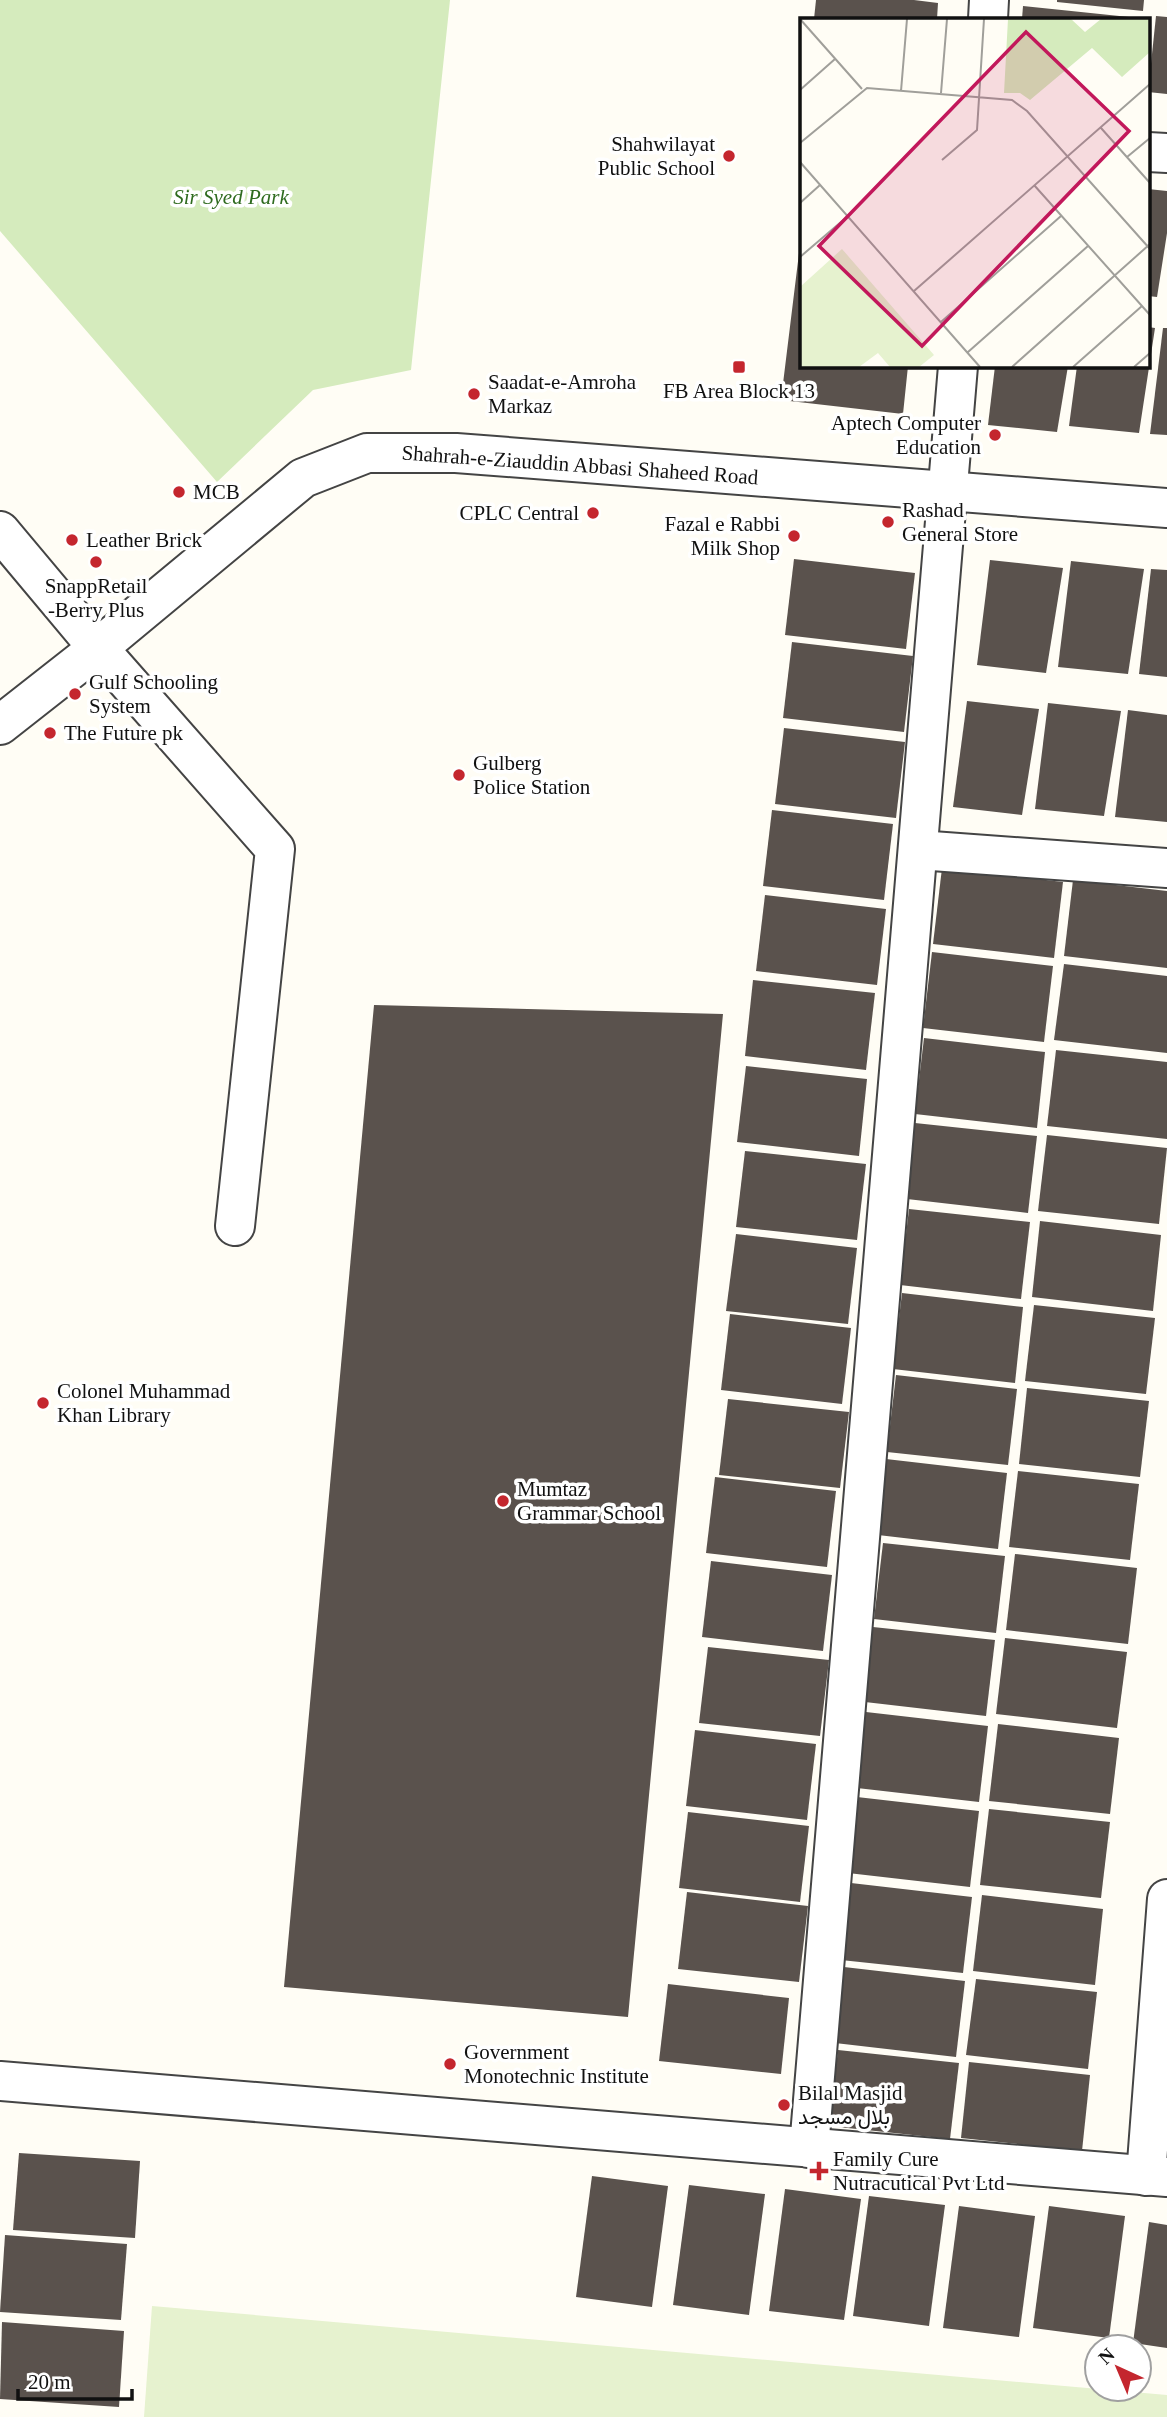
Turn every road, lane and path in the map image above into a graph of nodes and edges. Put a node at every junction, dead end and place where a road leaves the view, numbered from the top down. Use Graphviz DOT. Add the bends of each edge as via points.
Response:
graph roads {
  1 [pos="989,0"];
  2 [pos="988,18"];
  3 [pos="958,368"];
  4 [pos="948,491"];
  5 [pos="1167,508"];
  6 [pos="0,531"];
  7 [pos="98,648"];
  8 [pos="0,725"];
  9 [pos="918,850"];
  10 [pos="1167,868"];
  11 [pos="234,1226"];
  12 [pos="1167,1899"];
  13 [pos="0,2081"];
  14 [pos="809,2148"];
  15 [pos="1156,2177"];
  1 -- 2 [label="street"];
  3 -- 4 [label="street"];
  4 -- 5 [label="street, Shahrah-e-Ziauddin Abbasi Shaheed Road"];
  4 -- 7 [label="street, Shahrah-e-Ziauddin Abbasi Shaheed Road" via="456,453 367,453 303,478"];
  4 -- 9 [label="street"];
  6 -- 7 [label="street"];
  7 -- 8 [label="street, Shahrah-e-Ziauddin Abbasi Shaheed Road"];
  7 -- 11 [label="street" via="275,849"];
  9 -- 10 [label="street"];
  9 -- 14 [label="street"];
  12 -- 15 [label="street"];
  13 -- 14 [label="street"];
  14 -- 15 [label="street"];
}
